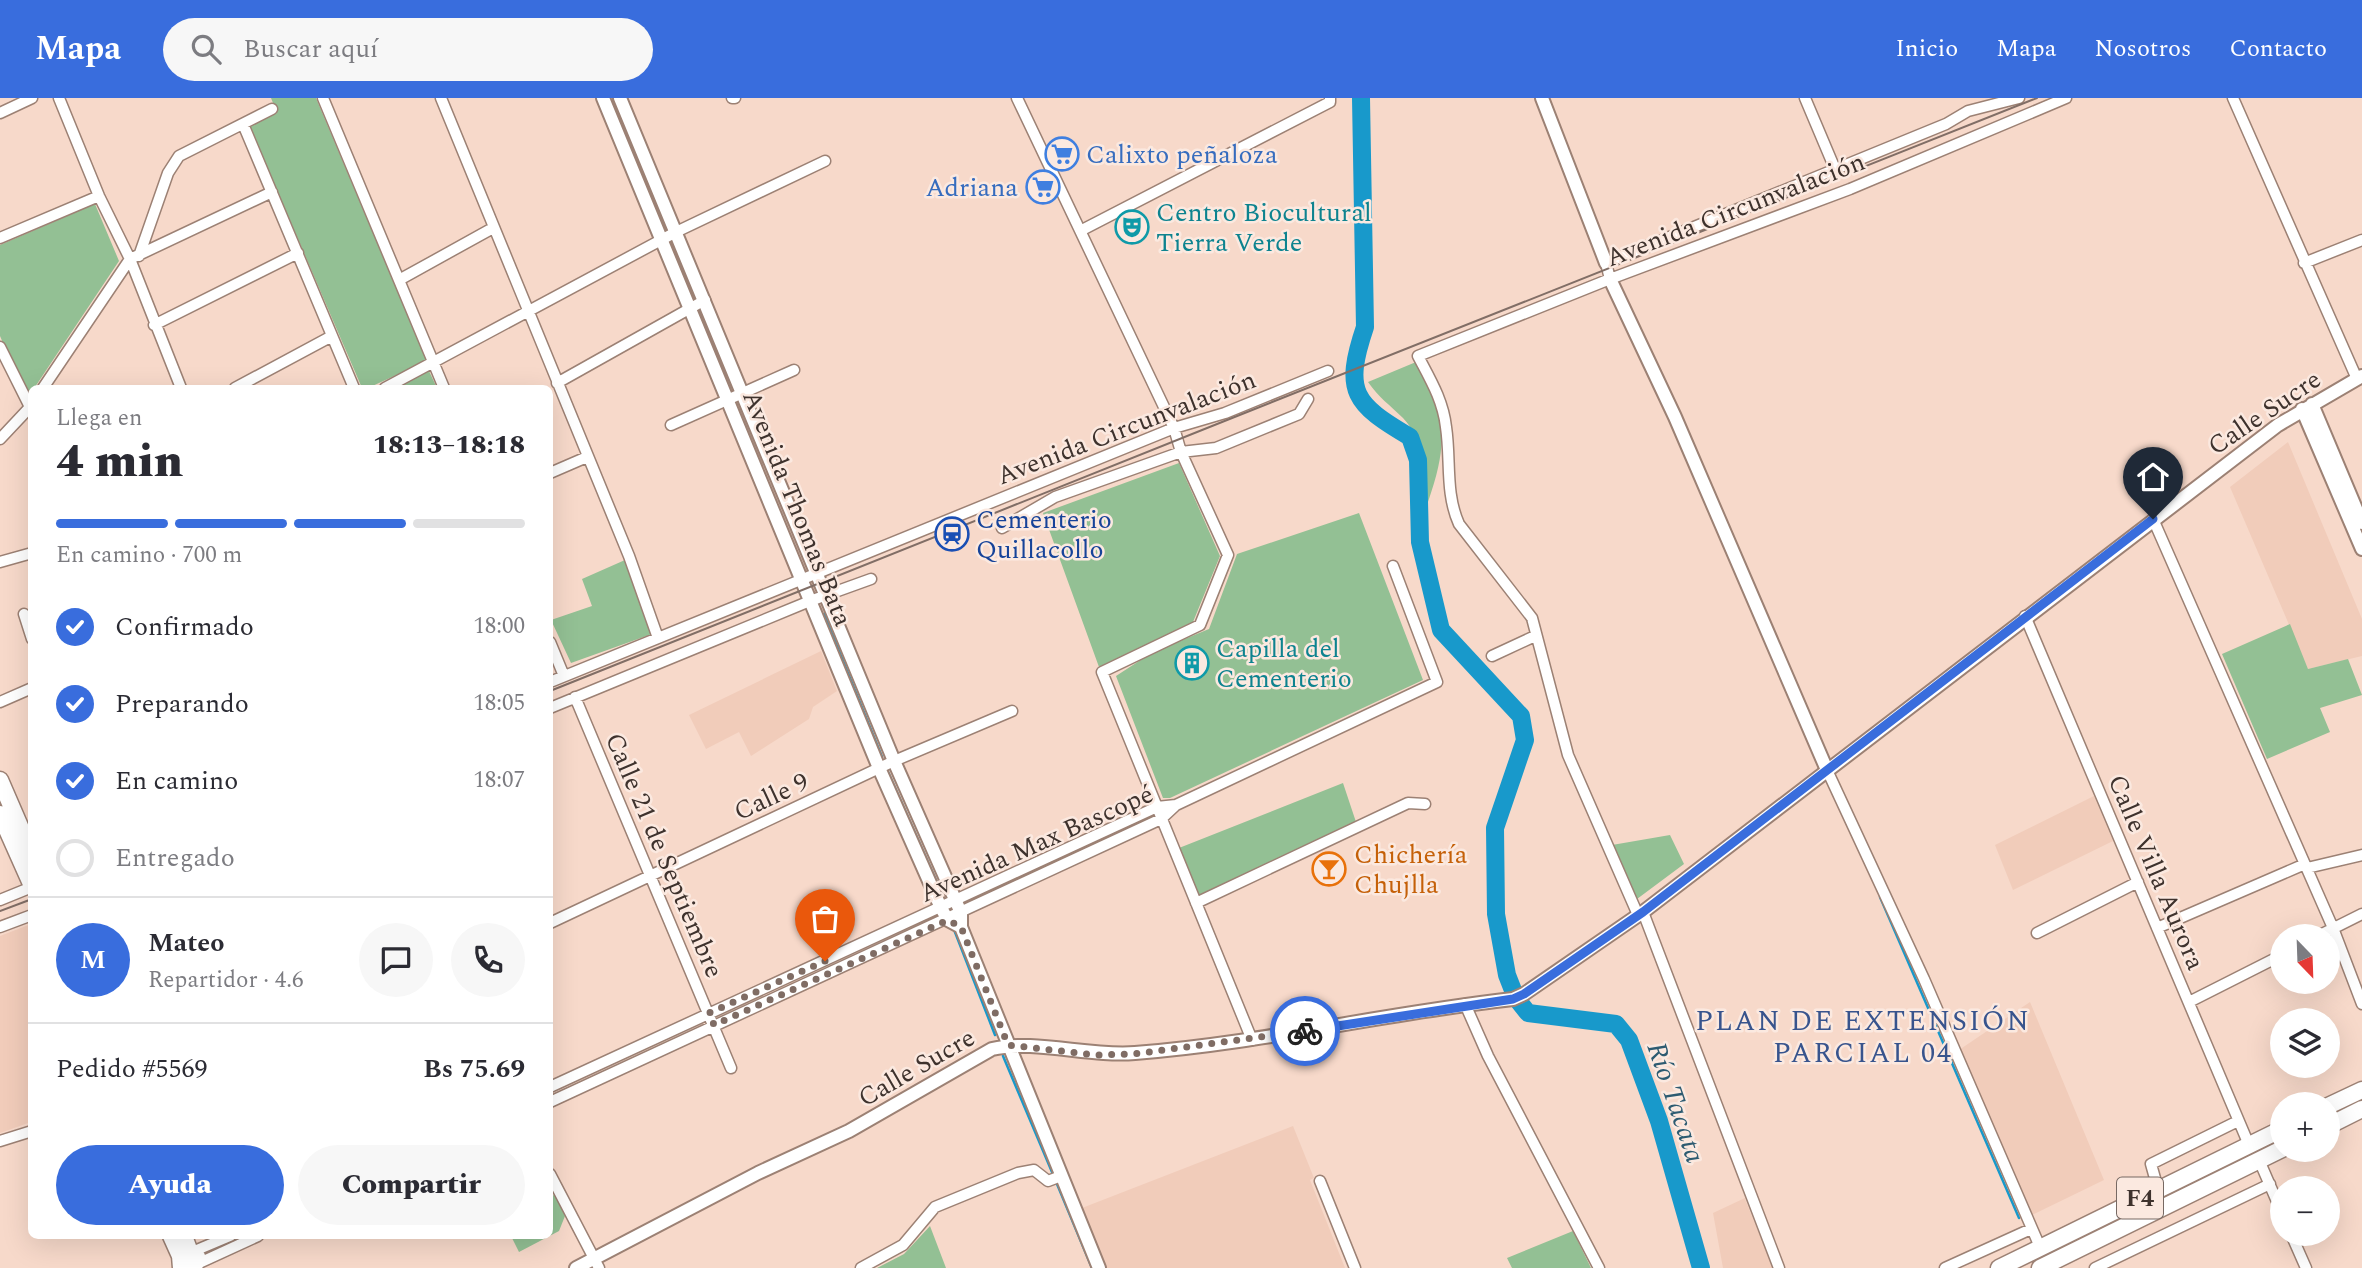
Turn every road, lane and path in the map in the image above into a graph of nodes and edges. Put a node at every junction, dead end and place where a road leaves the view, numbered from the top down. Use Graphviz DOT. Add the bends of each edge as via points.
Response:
graph roads {
  1 [pos="32,98"];
  2 [pos="60,98"];
  3 [pos="323,98"];
  4 [pos="441,98"];
  5 [pos="603,98"];
  6 [pos="620,98"];
  7 [pos="1017,98"];
  8 [pos="1329,98"];
  9 [pos="1542,98"];
  10 [pos="1805,98"];
  11 [pos="2019,98"];
  12 [pos="2066,98"];
  13 [pos="2233,98"];
  14 [pos="1988,101"];
  15 [pos="272,109"];
  16 [pos="0,113"];
  17 [pos="243,124"];
  18 [pos="825,161"];
  19 [pos="1835,169"];
  20 [pos="272,192"];
  21 [pos="99,196"];
  22 [pos="493,228"];
  23 [pos="1082,230"];
  24 [pos="676,232"];
  25 [pos="0,238"];
  26 [pos="662,239"];
  27 [pos="2362,240"];
  28 [pos="298,253"];
  29 [pos="135,258"];
  30 [pos="1606,263"];
  31 [pos="2304,263"];
  32 [pos="1610,279"];
  33 [pos="399,280"];
  34 [pos="705,300"];
  35 [pos="691,308"];
  36 [pos="527,312"];
  37 [pos="154,325"];
  38 [pos="332,336"];
  39 [pos="1,350"];
  40 [pos="433,363"];
  41 [pos="794,370"];
  42 [pos="1328,371"];
  43 [pos="2360,378"];
  44 [pos="556,383"];
  45 [pos="45,385"];
  46 [pos="180,385"];
  47 [pos="241,385"];
  48 [pos="354,385"];
  49 [pos="392,385"];
  50 [pos="443,385"];
  51 [pos="744,394"];
  52 [pos="1308,399"];
  53 [pos="729,400"];
  54 [pos="28,402"];
  55 [pos="2307,406"];
  56 [pos="28,411"];
  57 [pos="671,425"];
  58 [pos="1174,428"];
  59 [pos="0,439"];
  60 [pos="1181,452"];
  61 [pos="587,457"];
  62 [pos="553,472"];
  63 [pos="2153,519"];
  64 [pos="2362,523"];
  65 [pos="1002,528"];
  66 [pos="2362,548"];
  67 [pos="28,554"];
  68 [pos="0,562"];
  69 [pos="1393,566"];
  70 [pos="818,571"];
  71 [pos="802,578"];
  72 [pos="871,579"];
  73 [pos="827,594"];
  74 [pos="810,601"];
  75 [pos="23,614"];
  76 [pos="2025,616"];
  77 [pos="28,628"];
  78 [pos="1535,636"];
  79 [pos="658,638"];
  80 [pos="553,649"];
  81 [pos="1492,656"];
  82 [pos="564,676"];
  83 [pos="553,681"];
  84 [pos="28,690"];
  85 [pos="575,697"];
  86 [pos="0,702"];
  87 [pos="553,707"];
  88 [pos="1012,711"];
  89 [pos="894,761"];
  90 [pos="879,768"];
  91 [pos="1827,770"];
  92 [pos="0,780"];
  93 [pos="1425,804"];
  94 [pos="1176,805"];
  95 [pos="1157,807"];
  96 [pos="0,814"];
  97 [pos="1161,819"];
  98 [pos="28,845"];
  99 [pos="2362,856"];
  100 [pos="2306,866"];
  101 [pos="651,877"];
  102 [pos="28,878"];
  103 [pos="2138,882"];
  104 [pos="28,889"];
  105 [pos="0,900"];
  106 [pos="1196,903"];
  107 [pos="941,908"];
  108 [pos="958,908"];
  109 [pos="1640,913"];
  110 [pos="2362,914"];
  111 [pos="28,916"];
  112 [pos="948,920"];
  113 [pos="553,922"];
  114 [pos="2331,924"];
  115 [pos="2340,925"];
  116 [pos="0,927"];
  117 [pos="961,927"];
  118 [pos="2157,928"];
  119 [pos="2037,933"];
  120 [pos="2340,946"];
  121 [pos="2270,961"];
  122 [pos="2189,1002"];
  123 [pos="1465,1004"];
  124 [pos="2362,1004"];
  125 [pos="709,1013"];
  126 [pos="714,1025"];
  127 [pos="1252,1040"];
  128 [pos="1008,1045"];
  129 [pos="731,1068"];
  130 [pos="553,1086"];
  131 [pos="2362,1090"];
  132 [pos="553,1101"];
  133 [pos="2340,1101"];
  134 [pos="2362,1109"];
  135 [pos="2340,1120"];
  136 [pos="2238,1121"];
  137 [pos="28,1132"];
  138 [pos="2270,1135"];
  139 [pos="0,1141"];
  140 [pos="2249,1145"];
  141 [pos="2270,1155"];
  142 [pos="2259,1160"];
  143 [pos="1061,1176"];
  144 [pos="553,1180"];
  145 [pos="1321,1181"];
  146 [pos="2270,1184"];
  147 [pos="2158,1189"];
  148 [pos="2031,1229"];
  149 [pos="173,1239"];
  150 [pos="184,1239"];
  151 [pos="225,1239"];
  152 [pos="250,1239"];
  153 [pos="2296,1246"];
  154 [pos="2040,1248"];
  155 [pos="188,1263"];
  156 [pos="596,1263"];
  157 [pos="576,1268"];
  158 [pos="861,1268"];
  159 [pos="1099,1268"];
  160 [pos="1355,1268"];
  161 [pos="1599,1268"];
  162 [pos="1779,1268"];
  163 [pos="1945,1268"];
  164 [pos="1999,1268"];
  165 [pos="2040,1268"];
  166 [pos="2095,1268"];
  167 [pos="2306,1268"];
  1 -- 16 [label="street"];
  2 -- 21 [label="street"];
  3 -- 33 [label="street"];
  4 -- 22 [label="street"];
  5 -- 26 [label="main road, Avenida Thomas Bata"];
  6 -- 24 [label="main road, Avenida Thomas Bata"];
  7 -- 23 [label="street"];
  8 -- 23 [label="street" via="1330,102"];
  9 -- 30 [label="main road"];
  10 -- 19 [label="street"];
  11 -- 14 [label="street, Avenida Circunvalación"];
  12 -- 32 [label="street, Avenida Circunvalación" via="1850,189"];
  13 -- 31 [label="street"];
  14 -- 19 [label="street, Avenida Circunvalación"];
  15 -- 17 [label="street"];
  17 -- 20 [label="street"];
  17 -- 29 [label="street" via="179,156"];
  18 -- 24 [label="street"];
  19 -- 30 [label="street, Avenida Circunvalación"];
  20 -- 28 [label="street"];
  20 -- 29 [label="street"];
  21 -- 25 [label="street"];
  21 -- 29 [label="street"];
  22 -- 33 [label="street"];
  22 -- 36 [label="street"];
  23 -- 58 [label="street"];
  24 -- 26 [label="street"];
  24 -- 34 [label="main road, Avenida Thomas Bata"];
  26 -- 35 [label="main road, Avenida Thomas Bata"];
  26 -- 36 [label="street"];
  27 -- 31 [label="street"];
  28 -- 37 [label="street"];
  28 -- 38 [label="street"];
  29 -- 37 [label="street"];
  29 -- 45 [label="street"];
  30 -- 32 [label="street"];
  31 -- 43 [label="street"];
  32 -- 78 [label="street, Avenida Circunvalación" via="1418,356 1439,395 1446,426 1451,507 1459,524 1532,618"];
  32 -- 91 [label="main road" via="1675,417"];
  33 -- 40 [label="street"];
  34 -- 35 [label="street"];
  34 -- 51 [label="main road, Avenida Thomas Bata"];
  35 -- 44 [label="street"];
  35 -- 53 [label="main road, Avenida Thomas Bata"];
  36 -- 40 [label="street"];
  36 -- 44 [label="street"];
  37 -- 46 [label="street"];
  38 -- 47 [label="street"];
  38 -- 48 [label="street"];
  39 -- 54 [label="street"];
  40 -- 49 [label="street"];
  40 -- 50 [label="street"];
  41 -- 51 [label="street"];
  42 -- 58 [label="street, Avenida Circunvalación" via="1225,413"];
  43 -- 55 [label="main road, Calle Sucre"];
  44 -- 61 [label="street"];
  51 -- 53 [label="street"];
  51 -- 70 [label="main road, Avenida Thomas Bata"];
  52 -- 60 [label="street, Avenida Circunvalación" via="1299,414 1216,448"];
  53 -- 57 [label="street"];
  53 -- 71 [label="main road, Avenida Thomas Bata"];
  55 -- 63 [label="main road, Calle Sucre"];
  55 -- 64 [label="main road"];
  55 -- 66 [label="main road"];
  56 -- 59 [label="street"];
  58 -- 60 [label="street"];
  58 -- 70 [label="street, Avenida Circunvalación"];
  60 -- 65 [label="street, Avenida Circunvalación" via="1055,497"];
  60 -- 95 [label="street" via="1228,555 1200,625 1102,672"];
  61 -- 62 [label="street"];
  61 -- 79 [label="street"];
  63 -- 76 [label="main road, Calle Sucre"];
  63 -- 100 [label="street"];
  67 -- 68 [label="street"];
  69 -- 94 [label="street" via="1437,682"];
  70 -- 71 [label="street, Avenida Circunvalación"];
  70 -- 73 [label="main road, Avenida Thomas Bata"];
  71 -- 74 [label="main road, Avenida Thomas Bata"];
  71 -- 79 [label="street, Avenida Circunvalación"];
  72 -- 73 [label="street"];
  73 -- 74 [label="street"];
  73 -- 89 [label="main road, Avenida Thomas Bata"];
  74 -- 85 [label="street"];
  74 -- 90 [label="main road, Avenida Thomas Bata"];
  75 -- 77 [label="street"];
  76 -- 91 [label="main road, Calle Sucre"];
  76 -- 103 [label="street, Calle Villa Aurora"];
  78 -- 81 [label="street"];
  78 -- 109 [label="street" via="1568,755"];
  79 -- 82 [label="street, Avenida Circunvalación"];
  80 -- 82 [label="street"];
  82 -- 83 [label="street, Avenida Circunvalación"];
  84 -- 86 [label="street"];
  85 -- 87 [label="street"];
  85 -- 101 [label="street, Calle 21 de Septiembre"];
  88 -- 89 [label="street, Calle 9"];
  89 -- 90 [label="street, Calle 9"];
  89 -- 108 [label="main road, Avenida Thomas Bata"];
  90 -- 101 [label="street, Calle 9"];
  90 -- 107 [label="main road, Avenida Thomas Bata"];
  91 -- 109 [label="main road, Calle Sucre"];
  91 -- 148 [label="street" via="1924,979"];
  92 -- 98 [label="highway"];
  93 -- 106 [label="street" via="1408,803"];
  94 -- 95 [label="street, Avenida Max Bascopé"];
  94 -- 97 [label="street, Avenida Max Bascopé"];
  95 -- 97 [label="street"];
  95 -- 108 [label="street, Avenida Max Bascopé"];
  96 -- 102 [label="highway"];
  97 -- 106 [label="street"];
  97 -- 108 [label="street, Avenida Max Bascopé"];
  99 -- 100 [label="street"];
  100 -- 114 [label="street"];
  100 -- 118 [label="street"];
  101 -- 113 [label="street, Calle 9"];
  101 -- 125 [label="street, Calle 21 de Septiembre"];
  103 -- 118 [label="street, Calle Villa Aurora"];
  103 -- 119 [label="street"];
  104 -- 105 [label="street"];
  106 -- 127 [label="street"];
  107 -- 108 [label="street, Avenida Max Bascopé"];
  107 -- 112 [label="main road, Avenida Thomas Bata"];
  107 -- 125 [label="street, Avenida Max Bascopé"];
  108 -- 112 [label="street, Avenida Max Bascopé"];
  108 -- 117 [label="main road, Avenida Thomas Bata"];
  109 -- 123 [label="main road, Calle Sucre" via="1518,997"];
  109 -- 162 [label="street"];
  110 -- 115 [label="street"];
  111 -- 116 [label="street"];
  112 -- 117 [label="main road"];
  112 -- 126 [label="street, Avenida Max Bascopé"];
  117 -- 128 [label="main road, Avenida Thomas Bata"];
  118 -- 122 [label="street, Calle Villa Aurora"];
  120 -- 124 [label="street"];
  121 -- 122 [label="street"];
  122 -- 136 [label="street, Calle Villa Aurora"];
  123 -- 127 [label="main road, Calle Sucre"];
  123 -- 161 [label="street"];
  125 -- 126 [label="street, Calle 21 de Septiembre"];
  125 -- 130 [label="street, Avenida Max Bascopé"];
  126 -- 129 [label="street, Calle 21 de Septiembre"];
  126 -- 132 [label="street, Avenida Max Bascopé"];
  127 -- 128 [label="main road, Calle Sucre" via="1096,1055"];
  128 -- 143 [label="main road, Avenida Thomas Bata"];
  128 -- 156 [label="main road, Calle Sucre" via="992,1049 849,1131 758,1173"];
  131 -- 133 [label="highway"];
  134 -- 135 [label="highway"];
  136 -- 140 [label="street, Calle Villa Aurora"];
  136 -- 147 [label="street" via="2151,1164"];
  137 -- 139 [label="street"];
  138 -- 140 [label="highway, F4"];
  140 -- 147 [label="highway, F4"];
  141 -- 142 [label="highway, F4"];
  142 -- 146 [label="street"];
  142 -- 165 [label="highway, F4"];
  143 -- 158 [label="street" via="1048,1181 1034,1170 1018,1172 936,1207 903,1245"];
  143 -- 159 [label="main road, Avenida Thomas Bata"];
  144 -- 156 [label="street"];
  145 -- 160 [label="street"];
  146 -- 166 [label="street"];
  147 -- 154 [label="highway, F4"];
  148 -- 154 [label="street"];
  148 -- 163 [label="street"];
  149 -- 155 [label="highway"];
  150 -- 155 [label="highway"];
  151 -- 155 [label="street"];
  152 -- 155 [label="street"];
  153 -- 167 [label="street"];
  154 -- 164 [label="highway, F4"];
  156 -- 157 [label="main road, Calle Sucre"];
}
